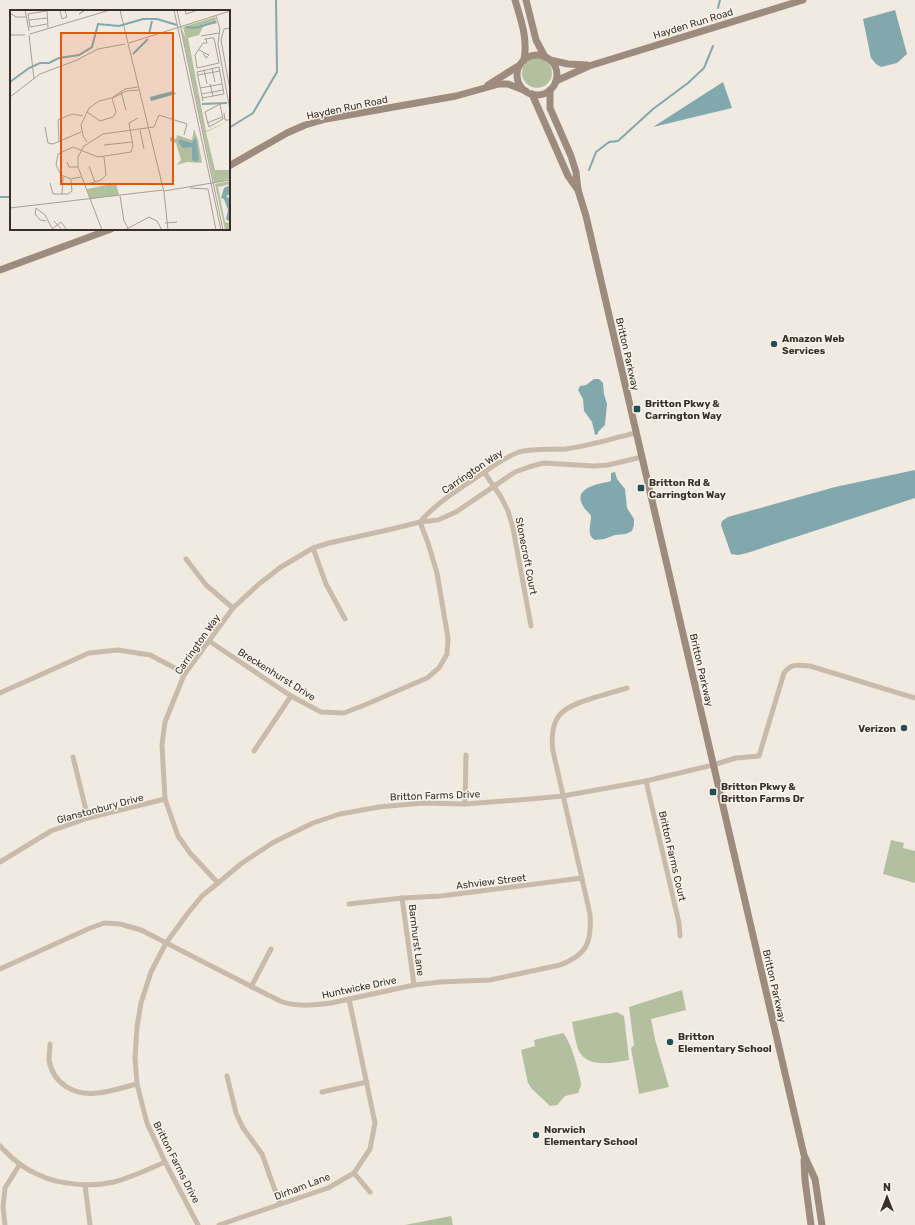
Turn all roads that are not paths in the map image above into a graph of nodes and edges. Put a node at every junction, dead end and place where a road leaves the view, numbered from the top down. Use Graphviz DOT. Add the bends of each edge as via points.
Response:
graph roads {
  1 [pos="515,0"];
  2 [pos="526,0"];
  3 [pos="803,0"];
  4 [pos="548,58"];
  5 [pos="522,63"];
  6 [pos="589,66"];
  7 [pos="556,81"];
  8 [pos="478,90"];
  9 [pos="550,90"];
  10 [pos="529,92"];
  11 [pos="230,165"];
  12 [pos="578,190"];
  13 [pos="108,230"];
  14 [pos="0,270"];
  15 [pos="636,433"];
  16 [pos="642,457"];
  17 [pos="484,472"];
  18 [pos="494,486"];
  19 [pos="420,522"];
  20 [pos="313,548"];
  21 [pos="186,559"];
  22 [pos="233,608"];
  23 [pos="346,619"];
  24 [pos="531,626"];
  25 [pos="210,641"];
  26 [pos="184,674"];
  27 [pos="627,688"];
  28 [pos="0,693"];
  29 [pos="291,696"];
  30 [pos="915,698"];
  31 [pos="254,752"];
  32 [pos="466,755"];
  33 [pos="73,757"];
  34 [pos="713,765"];
  35 [pos="646,781"];
  36 [pos="564,796"];
  37 [pos="165,799"];
  38 [pos="466,804"];
  39 [pos="88,818"];
  40 [pos="0,862"];
  41 [pos="582,878"];
  42 [pos="218,883"];
  43 [pos="402,898"];
  44 [pos="348,904"];
  45 [pos="680,936"];
  46 [pos="166,943"];
  47 [pos="271,949"];
  48 [pos="0,969"];
  49 [pos="414,985"];
  50 [pos="252,987"];
  51 [pos="348,999"];
  52 [pos="50,1044"];
  53 [pos="227,1076"];
  54 [pos="367,1082"];
  55 [pos="137,1084"];
  56 [pos="322,1092"];
  57 [pos="0,1146"];
  58 [pos="804,1155"];
  59 [pos="165,1162"];
  60 [pos="20,1164"];
  61 [pos="354,1173"];
  62 [pos="85,1185"];
  63 [pos="370,1192"];
  64 [pos="280,1204"];
  65 [pos="5,1225"];
  66 [pos="90,1225"];
  67 [pos="198,1225"];
  68 [pos="219,1225"];
  69 [pos="811,1225"];
  70 [pos="822,1225"];
  1 -- 5 [label="main road" via="526,42"];
  2 -- 4 [label="main road" via="536,40"];
  3 -- 6 [label="main road, Hayden Run Road"];
  4 -- 5 [label="main road" via="534,55"];
  4 -- 6 [label="main road, Hayden Run Road" via="568,64"];
  4 -- 7 [label="main road" via="556,69"];
  5 -- 8 [label="main road, Hayden Run Road"];
  5 -- 10 [label="main road" via="518,76 522,87"];
  6 -- 7 [label="main road, Hayden Run Road"];
  7 -- 9 [label="main road"];
  8 -- 10 [label="main road, Hayden Run Road" via="507,84"];
  8 -- 11 [label="main road, Hayden Run Road" via="326,119 287,134"];
  9 -- 10 [label="main road" via="538,94"];
  9 -- 12 [label="main road, Britton Parkway" via="550,108 569,149"];
  10 -- 12 [label="main road, Britton Parkway" via="568,176"];
  12 -- 15 [label="main road, Britton Parkway"];
  13 -- 14 [label="main road"];
  15 -- 16 [label="main road, Britton Parkway"];
  15 -- 17 [label="street, Carrington Way" via="563,449 518,452"];
  16 -- 18 [label="street, Carrington Way" via="594,466 543,464 515,472"];
  16 -- 34 [label="main road, Britton Parkway"];
  17 -- 18 [label="street, Stonecroft Court"];
  17 -- 19 [label="street, Carrington Way" via="427,513"];
  18 -- 19 [label="street, Carrington Way" via="456,512 438,520"];
  18 -- 24 [label="street, Stonecroft Court" via="514,528"];
  19 -- 20 [label="street, Carrington Way"];
  19 -- 29 [label="street, Breckenhurst Drive" via="437,573 448,638 447,654 439,668 426,678 344,713 321,712"];
  20 -- 22 [label="street, Carrington Way" via="281,567"];
  20 -- 23 [label="street" via="326,584"];
  21 -- 22 [label="street" via="206,585"];
  22 -- 25 [label="street, Carrington Way"];
  25 -- 26 [label="street, Carrington Way"];
  25 -- 29 [label="street, Breckenhurst Drive"];
  26 -- 28 [label="street" via="150,655 118,650 89,653"];
  26 -- 37 [label="street, Carrington Way" via="165,722 162,745"];
  27 -- 36 [label="street, Huntwicke Drive" via="570,706 556,720 552,739 553,751"];
  29 -- 31 [label="street"];
  30 -- 34 [label="street, Britton Farms Drive" via="810,666 790,667 784,673 759,756 736,758"];
  32 -- 38 [label="street"];
  33 -- 39 [label="street"];
  34 -- 35 [label="street, Britton Farms Drive"];
  34 -- 58 [label="main road, Britton Parkway"];
  35 -- 36 [label="street, Britton Farms Drive"];
  35 -- 45 [label="street, Britton Farms Court"];
  36 -- 38 [label="street, Britton Farms Drive"];
  36 -- 41 [label="street, Huntwicke Drive"];
  37 -- 39 [label="street, Glanstonbury Drive"];
  37 -- 42 [label="street, Carrington Way" via="178,836"];
  38 -- 42 [label="street, Britton Farms Drive" via="423,803 340,814 313,823 274,842"];
  39 -- 40 [label="street, Glanstonbury Drive" via="51,831"];
  41 -- 43 [label="street, Ashview Street" via="441,896"];
  41 -- 49 [label="street, Huntwicke Drive" via="590,914 590,936 586,946 571,961 560,966 490,980"];
  42 -- 46 [label="street, Britton Farms Drive" via="202,896"];
  43 -- 44 [label="street, Ashview Street"];
  43 -- 49 [label="street, Barnhurst Lane"];
  46 -- 48 [label="street, Huntwicke Drive" via="136,928 104,923"];
  46 -- 50 [label="street, Huntwicke Drive"];
  46 -- 55 [label="street, Britton Farms Drive" via="151,972 141,1003 135,1057"];
  47 -- 50 [label="street"];
  49 -- 51 [label="street, Huntwicke Drive"];
  50 -- 51 [label="street, Huntwicke Drive" via="283,1002 301,1005 318,1005"];
  51 -- 54 [label="street, Dirham Lane"];
  52 -- 55 [label="street" via="49,1059 53,1074 64,1087 80,1094 98,1093"];
  53 -- 64 [label="street" via="236,1113 243,1128 262,1154"];
  54 -- 56 [label="street"];
  54 -- 61 [label="street, Dirham Lane" via="375,1123 370,1149"];
  55 -- 59 [label="street, Britton Farms Drive" via="147,1123"];
  57 -- 60 [label="street"];
  58 -- 69 [label="main road, Britton Parkway"];
  58 -- 70 [label="main road, Britton Parkway" via="815,1179"];
  59 -- 62 [label="street" via="113,1182"];
  59 -- 67 [label="street, Britton Farms Drive"];
  60 -- 62 [label="street" via="39,1176"];
  60 -- 65 [label="street" via="5,1188"];
  61 -- 63 [label="street"];
  61 -- 64 [label="street, Dirham Lane" via="328,1188"];
  62 -- 66 [label="street"];
  64 -- 68 [label="street, Dirham Lane"];
}
